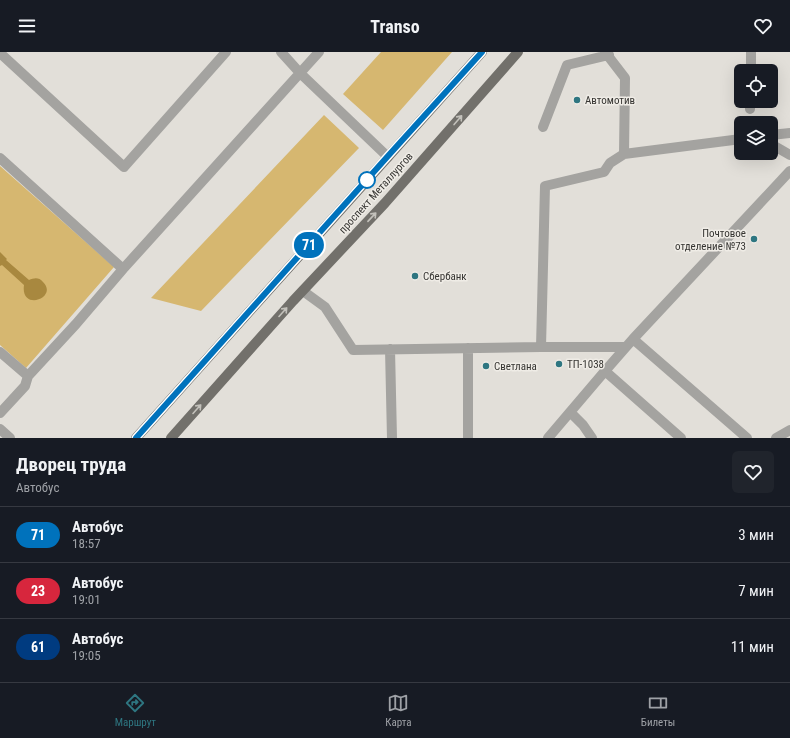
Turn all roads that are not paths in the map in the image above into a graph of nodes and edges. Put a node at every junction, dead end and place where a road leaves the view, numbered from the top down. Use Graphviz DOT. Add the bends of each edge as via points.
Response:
graph roads {
  1 [pos="226,52"];
  2 [pos="281,52"];
  3 [pos="319,52"];
  4 [pos="482,52"];
  5 [pos="518,52"];
  6 [pos="751,52"];
  7 [pos="0,53"];
  8 [pos="607,54"];
  9 [pos="751,64"];
  10 [pos="300,73"];
  11 [pos="543,127"];
  12 [pos="790,133"];
  13 [pos="778,134"];
  14 [pos="734,140"];
  15 [pos="778,148"];
  16 [pos="624,154"];
  17 [pos="790,155"];
  18 [pos="388,156"];
  19 [pos="0,158"];
  20 [pos="790,171"];
  21 [pos="123,269"];
  22 [pos="303,291"];
  23 [pos="633,339"];
  24 [pos="541,347"];
  25 [pos="626,347"];
  26 [pos="468,348"];
  27 [pos="390,349"];
  28 [pos="0,352"];
  29 [pos="605,371"];
  30 [pos="28,376"];
  31 [pos="570,412"];
  32 [pos="0,413"];
  33 [pos="0,429"];
  34 [pos="790,430"];
  35 [pos="10,438"];
  36 [pos="136,438"];
  37 [pos="171,438"];
  38 [pos="392,438"];
  39 [pos="468,438"];
  40 [pos="548,438"];
  41 [pos="592,438"];
  42 [pos="681,438"];
  43 [pos="747,438"];
  44 [pos="776,438"];
  1 -- 7 [label="lane" via="124,168"];
  2 -- 10 [label="lane"];
  3 -- 10 [label="lane"];
  4 -- 18 [label="main road, проспект Металлургов"];
  22 -- 5 [label="main road, проспект Металлургов, one-way" via="385,203"];
  6 -- 9 [label="lane"];
  8 -- 11 [label="lane" via="567,65"];
  8 -- 16 [label="lane" via="625,78"];
  10 -- 18 [label="lane"];
  10 -- 21 [label="lane"];
  12 -- 13 [label="lane"];
  14 -- 16 [label="lane"];
  15 -- 17 [label="lane"];
  16 -- 24 [label="lane" via="610,163 604,172 545,186"];
  18 -- 36 [label="main road, проспект Металлургов"];
  19 -- 21 [label="lane"];
  20 -- 23 [label="lane"];
  21 -- 30 [label="lane"];
  22 -- 27 [label="lane" via="325,307 353,350"];
  37 -- 22 [label="main road, проспект Металлургов, one-way"];
  23 -- 25 [label="lane"];
  23 -- 43 [label="lane"];
  24 -- 25 [label="lane"];
  24 -- 26 [label="lane"];
  25 -- 29 [label="lane"];
  26 -- 27 [label="lane"];
  26 -- 39 [label="lane"];
  27 -- 38 [label="lane"];
  28 -- 30 [label="lane"];
  29 -- 31 [label="lane"];
  29 -- 42 [label="lane"];
  30 -- 32 [label="lane" via="25,386"];
  31 -- 40 [label="lane"];
  31 -- 41 [label="lane"];
  33 -- 35 [label="lane"];
  34 -- 44 [label="lane"];
}
